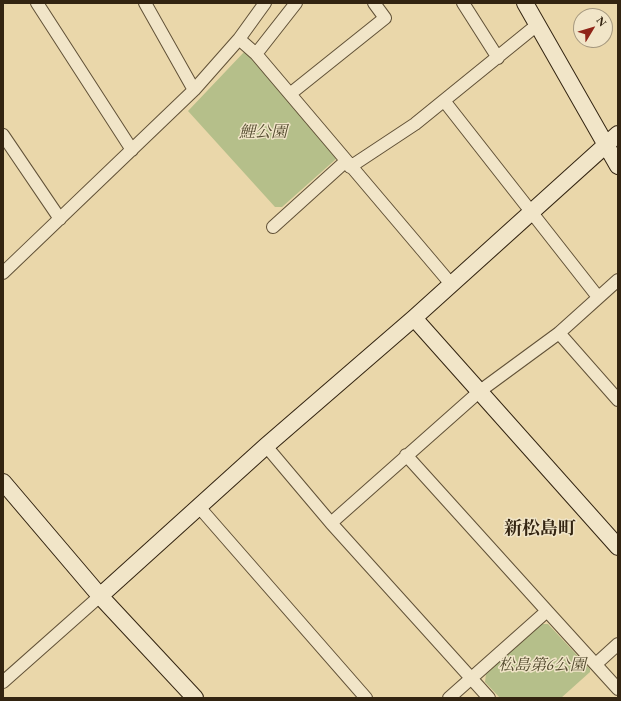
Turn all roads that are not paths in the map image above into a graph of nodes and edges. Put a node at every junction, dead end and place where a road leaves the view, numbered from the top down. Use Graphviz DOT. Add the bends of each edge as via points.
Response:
graph roads {
  1 [pos="38,3"];
  2 [pos="145,3"];
  3 [pos="296,3"];
  4 [pos="374,3"];
  5 [pos="463,3"];
  6 [pos="525,3"];
  7 [pos="263,4"];
  8 [pos="537,25"];
  9 [pos="239,39"];
  10 [pos="256,54"];
  11 [pos="498,58"];
  12 [pos="194,90"];
  13 [pos="290,94"];
  14 [pos="444,102"];
  15 [pos="618,134"];
  16 [pos="3,135"];
  17 [pos="606,146"];
  18 [pos="132,150"];
  19 [pos="348,164"];
  20 [pos="618,166"];
  21 [pos="532,212"];
  22 [pos="60,219"];
  23 [pos="272,227"];
  24 [pos="3,273"];
  25 [pos="618,280"];
  26 [pos="451,284"];
  27 [pos="598,297"];
  28 [pos="414,318"];
  29 [pos="559,333"];
  30 [pos="480,391"];
  31 [pos="618,400"];
  32 [pos="266,446"];
  33 [pos="406,455"];
  34 [pos="3,482"];
  35 [pos="199,507"];
  36 [pos="331,523"];
  37 [pos="618,547"];
  38 [pos="100,596"];
  39 [pos="547,611"];
  40 [pos="618,644"];
  41 [pos="596,664"];
  42 [pos="471,678"];
  43 [pos="3,682"];
  44 [pos="618,689"];
  45 [pos="195,698"];
  46 [pos="366,698"];
  47 [pos="449,698"];
  48 [pos="489,698"];
  1 -- 18 [label="street"];
  2 -- 12 [label="street"];
  3 -- 10 [label="street"];
  4 -- 13 [label="street" via="385,18"];
  5 -- 11 [label="street"];
  6 -- 8 [label="street"];
  7 -- 9 [label="street"];
  8 -- 11 [label="street"];
  8 -- 17 [label="street"];
  9 -- 10 [label="street"];
  9 -- 12 [label="street"];
  10 -- 13 [label="street"];
  11 -- 14 [label="street"];
  12 -- 18 [label="street"];
  13 -- 19 [label="street"];
  14 -- 19 [label="street" via="415,124"];
  14 -- 21 [label="street"];
  15 -- 17 [label="street"];
  16 -- 22 [label="street"];
  17 -- 20 [label="street"];
  17 -- 21 [label="street"];
  18 -- 22 [label="street"];
  19 -- 23 [label="street"];
  19 -- 26 [label="street"];
  21 -- 26 [label="street"];
  21 -- 27 [label="street"];
  22 -- 24 [label="street"];
  25 -- 27 [label="street"];
  26 -- 28 [label="street"];
  27 -- 29 [label="street"];
  28 -- 30 [label="street"];
  28 -- 32 [label="street"];
  29 -- 30 [label="street"];
  29 -- 31 [label="street"];
  30 -- 33 [label="street"];
  30 -- 37 [label="street"];
  32 -- 35 [label="street"];
  32 -- 36 [label="street"];
  33 -- 36 [label="street"];
  33 -- 39 [label="street"];
  34 -- 38 [label="street"];
  35 -- 38 [label="street"];
  35 -- 46 [label="street"];
  36 -- 42 [label="street"];
  38 -- 43 [label="street"];
  38 -- 45 [label="street"];
  39 -- 41 [label="street"];
  39 -- 42 [label="street"];
  40 -- 41 [label="street"];
  41 -- 44 [label="street"];
  42 -- 47 [label="street"];
  42 -- 48 [label="street"];
}
